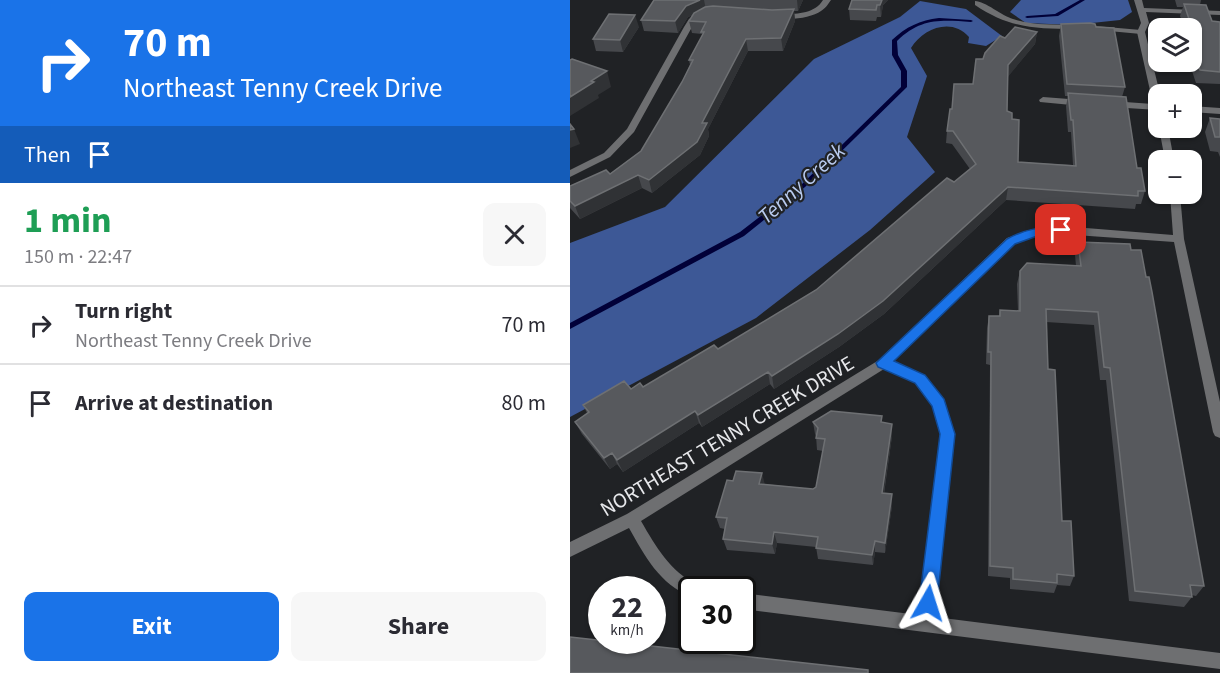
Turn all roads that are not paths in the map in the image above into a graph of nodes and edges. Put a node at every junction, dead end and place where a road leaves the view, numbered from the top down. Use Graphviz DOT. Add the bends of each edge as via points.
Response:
graph roads {
  1 [pos="1138,0"];
  2 [pos="827,2"];
  3 [pos="978,3"];
  4 [pos="1141,10"];
  5 [pos="1220,13"];
  6 [pos="706,14"];
  7 [pos="770,15"];
  8 [pos="1142,32"];
  9 [pos="1153,84"];
  10 [pos="1043,100"];
  11 [pos="1089,103"];
  12 [pos="1101,104"];
  13 [pos="1148,106"];
  14 [pos="1202,110"];
  15 [pos="1220,111"];
  16 [pos="570,174"];
  17 [pos="1176,204"];
  18 [pos="1179,239"];
  19 [pos="883,363"];
  20 [pos="1220,432"];
  21 [pos="632,519"];
  22 [pos="570,550"];
  23 [pos="678,583"];
  24 [pos="756,603"];
  25 [pos="926,625"];
  26 [pos="1220,661"];
  1 -- 4 [label="street"];
  2 -- 7 [label="street" via="801,16"];
  3 -- 8 [label="street" via="1012,23"];
  4 -- 5 [label="street"];
  4 -- 8 [label="street"];
  6 -- 16 [label="street" via="688,27 631,130 607,155"];
  8 -- 9 [label="street"];
  10 -- 11 [label="street"];
  12 -- 13 [label="street"];
  14 -- 15 [label="street"];
  17 -- 18 [label="street"];
  18 -- 19 [label="street, NORTHEAST TENNY CREEK DRIVE" via="1061,230 1025,234 1011,242"];
  18 -- 20 [label="street"];
  19 -- 21 [label="street, NORTHEAST TENNY CREEK DRIVE"];
  19 -- 25 [label="street" via="920,379 939,404 948,434"];
  21 -- 22 [label="street, NORTHEAST TENNY CREEK DRIVE"];
  21 -- 23 [label="street" via="658,563"];
  24 -- 25 [label="street"];
  25 -- 26 [label="street"];
}
